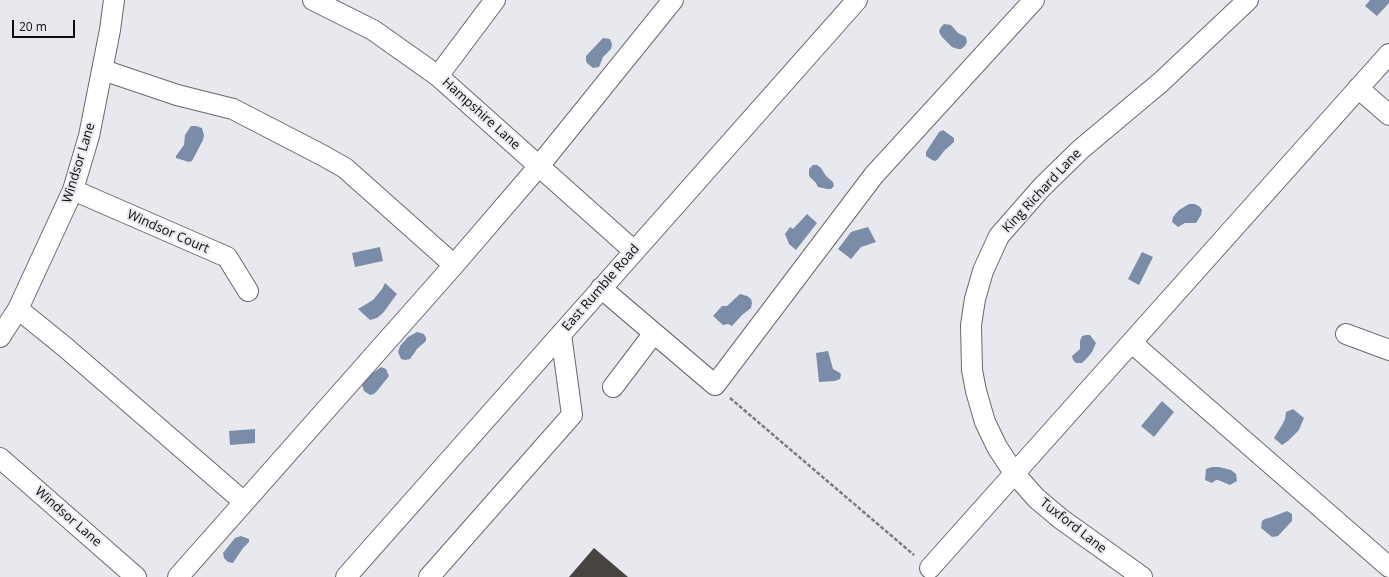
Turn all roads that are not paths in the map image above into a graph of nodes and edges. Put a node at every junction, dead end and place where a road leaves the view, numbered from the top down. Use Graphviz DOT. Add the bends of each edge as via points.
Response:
graph roads {
  1 [pos="114,0"];
  2 [pos="313,0"];
  3 [pos="495,0"];
  4 [pos="673,0"];
  5 [pos="857,0"];
  6 [pos="1034,0"];
  7 [pos="1239,3"];
  8 [pos="1389,54"];
  9 [pos="103,70"];
  10 [pos="438,76"];
  11 [pos="1358,88"];
  12 [pos="1389,115"];
  13 [pos="539,166"];
  14 [pos="73,190"];
  15 [pos="634,251"];
  16 [pos="454,265"];
  17 [pos="601,288"];
  18 [pos="248,291"];
  19 [pos="18,309"];
  20 [pos="654,333"];
  21 [pos="560,334"];
  22 [pos="1346,334"];
  23 [pos="0,337"];
  24 [pos="1132,343"];
  25 [pos="1389,350"];
  26 [pos="613,387"];
  27 [pos="997,447"];
  28 [pos="0,458"];
  29 [pos="1014,473"];
  30 [pos="244,502"];
  31 [pos="1389,567"];
  32 [pos="930,568"];
  33 [pos="136,577"];
  34 [pos="178,577"];
  35 [pos="346,577"];
  36 [pos="429,577"];
  37 [pos="1142,577"];
  1 -- 9 [label="street, Windsor Lane"];
  2 -- 10 [label="street, Hampshire Lane" via="373,30"];
  3 -- 10 [label="street"];
  4 -- 13 [label="street"];
  5 -- 15 [label="street, East Rumble Road"];
  6 -- 20 [label="street" via="874,175 715,385"];
  7 -- 27 [label="street, King Richard Lane" via="1161,82 1081,149 1042,187 999,236 983,270 971,325 972,370 976,391 985,422"];
  8 -- 11 [label="street"];
  9 -- 14 [label="street, Windsor Lane" via="89,136"];
  9 -- 16 [label="street" via="177,95 232,109 328,158 345,168"];
  10 -- 13 [label="street, Hampshire Lane"];
  11 -- 12 [label="street"];
  11 -- 24 [label="street"];
  13 -- 15 [label="street, Hampshire Lane"];
  13 -- 16 [label="street"];
  14 -- 18 [label="street, Windsor Court" via="227,257"];
  14 -- 19 [label="street, Windsor Lane"];
  15 -- 17 [label="street, East Rumble Road"];
  16 -- 30 [label="street"];
  17 -- 20 [label="street"];
  17 -- 21 [label="street, East Rumble Road"];
  19 -- 23 [label="street, Windsor Lane"];
  19 -- 30 [label="street"];
  20 -- 26 [label="street"];
  21 -- 35 [label="street, East Rumble Road"];
  21 -- 36 [label="street" via="572,415"];
  22 -- 25 [label="street"];
  24 -- 29 [label="street"];
  24 -- 31 [label="street"];
  27 -- 29 [label="street, Tuxford Lane"];
  28 -- 33 [label="street, Windsor Lane"];
  29 -- 32 [label="street"];
  29 -- 37 [label="street, Tuxford Lane" via="1036,498 1061,519"];
  30 -- 34 [label="street"];
}
